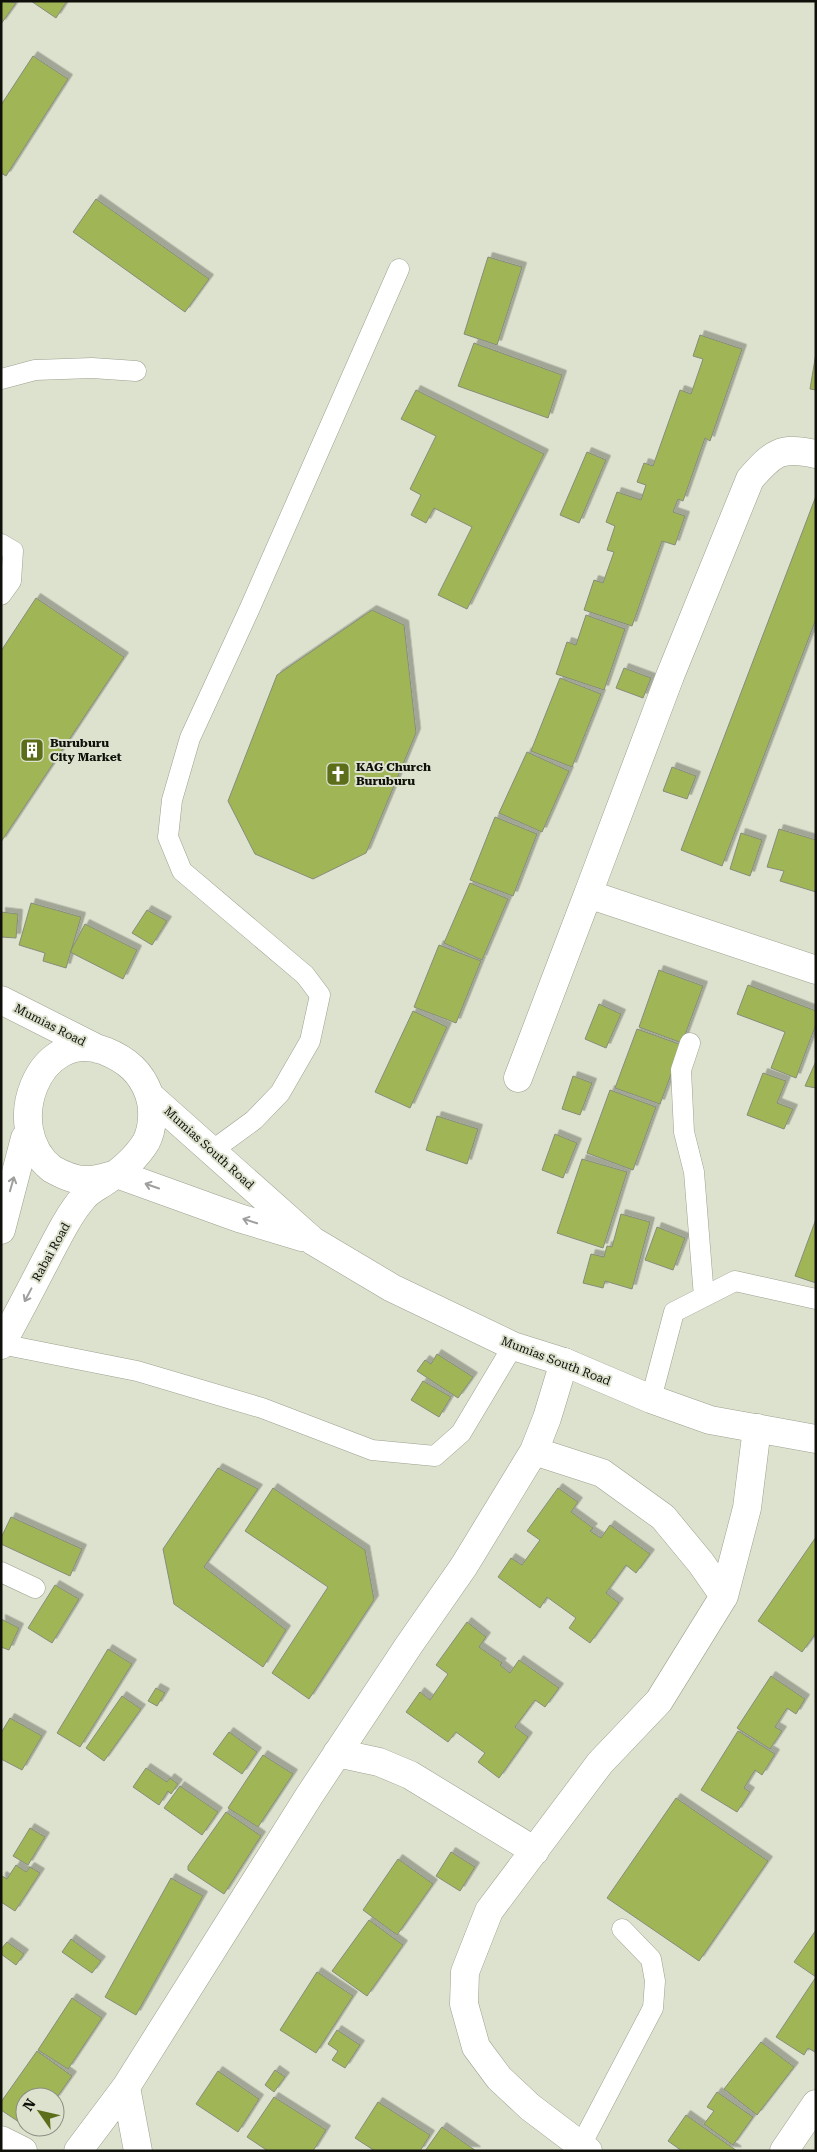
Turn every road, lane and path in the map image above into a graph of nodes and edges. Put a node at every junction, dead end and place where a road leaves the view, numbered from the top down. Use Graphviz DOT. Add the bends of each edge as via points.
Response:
graph roads {
  1 [pos="399,269"];
  2 [pos="136,371"];
  3 [pos="1,379"];
  4 [pos="816,454"];
  5 [pos="1,544"];
  6 [pos="1,595"];
  7 [pos="588,894"];
  8 [pos="816,970"];
  9 [pos="1,1000"];
  10 [pos="690,1043"];
  11 [pos="99,1049"];
  12 [pos="518,1078"];
  13 [pos="150,1096"];
  14 [pos="1,1103"];
  15 [pos="23,1130"];
  16 [pos="213,1150"];
  17 [pos="117,1174"];
  18 [pos="1,1230"];
  19 [pos="313,1241"];
  20 [pos="704,1297"];
  21 [pos="816,1299"];
  22 [pos="1,1344"];
  23 [pos="513,1346"];
  24 [pos="564,1362"];
  25 [pos="651,1399"];
  26 [pos="757,1428"];
  27 [pos="816,1439"];
  28 [pos="534,1450"];
  29 [pos="1,1572"];
  30 [pos="35,1588"];
  31 [pos="724,1596"];
  32 [pos="337,1753"];
  33 [pos="535,1851"];
  34 [pos="622,1929"];
  35 [pos="126,2087"];
  36 [pos="816,2104"];
  37 [pos="1,2140"];
  38 [pos="584,2148"];
  39 [pos="23,2151"];
  40 [pos="78,2151"];
  41 [pos="138,2151"];
  42 [pos="784,2151"];
  1 -- 16 [label="lane" via="190,738 172,800 168,837 182,872 305,975 320,995 310,1041 280,1093 254,1120"];
  2 -- 3 [label="lane" via="92,368 35,370"];
  4 -- 7 [label="street" via="794,449 769,457 750,480 670,676"];
  5 -- 6 [label="lane" via="13,551 11,581"];
  7 -- 8 [label="street"];
  7 -- 12 [label="street"];
  9 -- 11 [label="street, Mumias Road"];
  10 -- 20 [label="lane" via="681,1070 684,1132 694,1172"];
  11 -- 13 [label="street" via="121,1058 133,1068"];
  11 -- 15 [label="street" via="78,1048 59,1054 42,1066 29,1082 22,1101"];
  13 -- 16 [label="street, Mumias South Road"];
  13 -- 17 [label="street" via="153,1118 147,1140 134,1159"];
  14 -- 15 [label="street"];
  15 -- 17 [label="street" via="42,1162 67,1177 87,1180"];
  18 -- 15 [label="street, one-way"];
  16 -- 19 [label="street, Mumias South Road"];
  19 -- 17 [label="street, Mumias South Road, one-way"];
  17 -- 22 [label="street, Rabai Road, one-way" via="85,1196 62,1229"];
  19 -- 23 [label="street, Mumias South Road" via="392,1288"];
  20 -- 21 [label="lane" via="735,1281"];
  20 -- 25 [label="lane" via="674,1312"];
  22 -- 23 [label="lane" via="137,1371 262,1408 372,1450 434,1456 460,1433"];
  23 -- 24 [label="street, Mumias South Road"];
  24 -- 25 [label="street, Mumias South Road"];
  24 -- 28 [label="street"];
  25 -- 26 [label="street, Mumias South Road" via="710,1420"];
  26 -- 27 [label="street, Mumias South Road"];
  26 -- 31 [label="street" via="747,1508"];
  28 -- 31 [label="street" via="602,1473 663,1517"];
  28 -- 32 [label="street" via="464,1566"];
  29 -- 30 [label="lane"];
  31 -- 33 [label="street" via="660,1700 600,1764"];
  32 -- 33 [label="street" via="379,1762 410,1775"];
  32 -- 35 [label="street"];
  33 -- 38 [label="street" via="489,1912 465,1972 464,2004 476,2047 499,2078"];
  34 -- 38 [label="lane" via="651,1959 655,1981 653,2008"];
  35 -- 40 [label="street"];
  35 -- 41 [label="street"];
  36 -- 42 [label="street"];
  37 -- 39 [label="street"];
}
